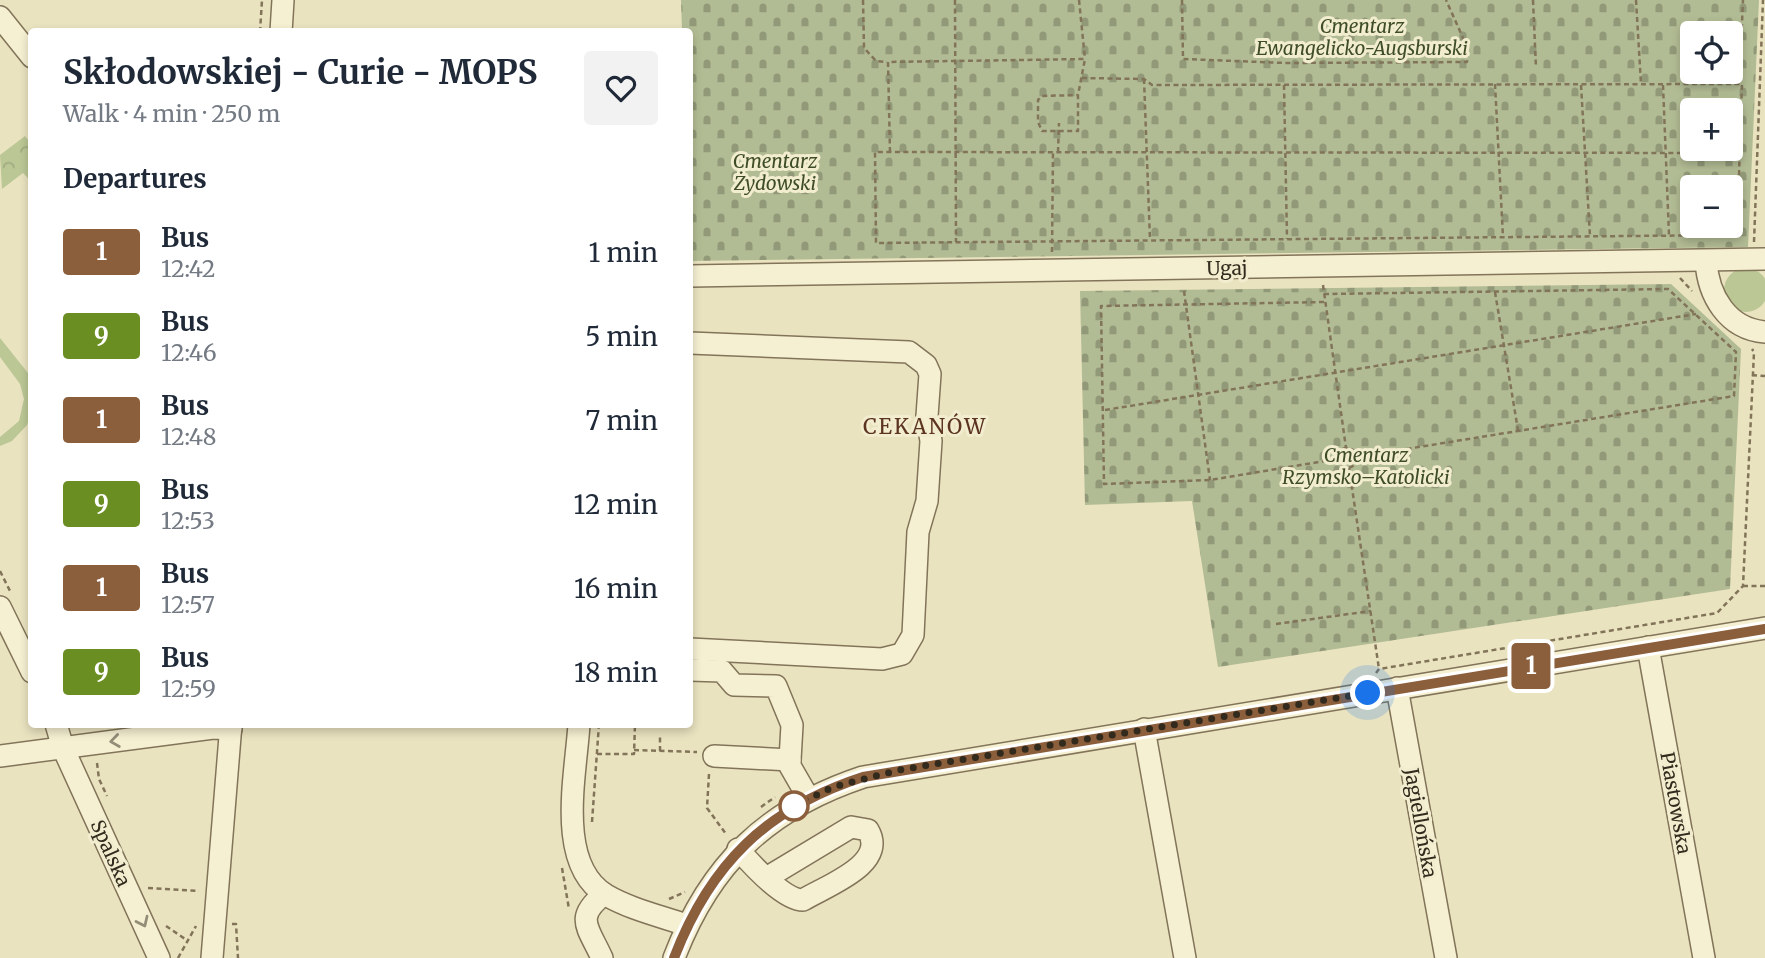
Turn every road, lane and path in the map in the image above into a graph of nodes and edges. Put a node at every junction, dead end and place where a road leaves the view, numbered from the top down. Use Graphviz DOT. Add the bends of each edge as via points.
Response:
graph roads {
  1 [pos="262,0"];
  2 [pos="283,0"];
  3 [pos="863,0"];
  4 [pos="955,0"];
  5 [pos="1079,0"];
  6 [pos="1182,0"];
  7 [pos="1446,0"];
  8 [pos="1533,0"];
  9 [pos="1636,0"];
  10 [pos="1743,0"];
  11 [pos="1763,0"];
  12 [pos="0,17"];
  13 [pos="1742,21"];
  14 [pos="260,28"];
  15 [pos="281,28"];
  16 [pos="28,52"];
  17 [pos="1085,59"];
  18 [pos="955,60"];
  19 [pos="888,62"];
  20 [pos="1536,68"];
  21 [pos="1082,78"];
  22 [pos="1144,79"];
  23 [pos="1495,84"];
  24 [pos="1581,84"];
  25 [pos="1640,84"];
  26 [pos="1663,84"];
  27 [pos="1284,85"];
  28 [pos="1078,95"];
  29 [pos="1742,98"];
  30 [pos="1059,123"];
  31 [pos="1058,131"];
  32 [pos="890,152"];
  33 [pos="1053,152"];
  34 [pos="1058,152"];
  35 [pos="956,153"];
  36 [pos="1147,153"];
  37 [pos="1285,153"];
  38 [pos="1499,153"];
  39 [pos="1665,153"];
  40 [pos="1680,153"];
  41 [pos="1585,154"];
  42 [pos="1740,161"];
  43 [pos="1669,235"];
  44 [pos="1590,236"];
  45 [pos="1503,237"];
  46 [pos="1287,239"];
  47 [pos="1150,240"];
  48 [pos="1052,242"];
  49 [pos="956,243"];
  50 [pos="1762,249"];
  51 [pos="1052,259"];
  52 [pos="1678,261"];
  53 [pos="1706,261"];
  54 [pos="1323,266"];
  55 [pos="693,276"];
  56 [pos="1184,291"];
  57 [pos="1495,292"];
  58 [pos="1324,294"];
  59 [pos="1697,295"];
  60 [pos="1324,302"];
  61 [pos="1184,304"];
  62 [pos="1696,314"];
  63 [pos="1765,332"];
  64 [pos="693,343"];
  65 [pos="1744,343"];
  66 [pos="1504,345"];
  67 [pos="1335,373"];
  68 [pos="1752,375"];
  69 [pos="1765,376"];
  70 [pos="1197,394"];
  71 [pos="1103,411"];
  72 [pos="1518,431"];
  73 [pos="1346,448"];
  74 [pos="1357,457"];
  75 [pos="1337,459"];
  76 [pos="1349,468"];
  77 [pos="1209,480"];
  78 [pos="1743,586"];
  79 [pos="1765,586"];
  80 [pos="0,607"];
  81 [pos="1371,611"];
  82 [pos="1276,624"];
  83 [pos="1765,628"];
  84 [pos="1648,647"];
  85 [pos="693,649"];
  86 [pos="28,664"];
  87 [pos="1379,669"];
  88 [pos="693,670"];
  89 [pos="1374,674"];
  90 [pos="1397,688"];
  91 [pos="57,728"];
  92 [pos="213,728"];
  93 [pos="231,728"];
  94 [pos="579,728"];
  95 [pos="599,728"];
  96 [pos="635,728"];
  97 [pos="1144,729"];
  98 [pos="660,736"];
  99 [pos="63,748"];
  100 [pos="634,750"];
  101 [pos="660,751"];
  102 [pos="96,753"];
  103 [pos="597,754"];
  104 [pos="0,756"];
  105 [pos="707,758"];
  106 [pos="790,760"];
  107 [pos="805,791"];
  108 [pos="110,803"];
  109 [pos="757,811"];
  110 [pos="592,829"];
  111 [pos="730,846"];
  112 [pos="768,877"];
  113 [pos="210,878"];
  114 [pos="691,883"];
  115 [pos="199,891"];
  116 [pos="604,894"];
  117 [pos="152,898"];
  118 [pos="662,899"];
  119 [pos="198,901"];
  120 [pos="162,918"];
  121 [pos="197,923"];
  122 [pos="236,924"];
  123 [pos="686,925"];
  124 [pos="188,941"];
  125 [pos="159,958"];
  126 [pos="178,958"];
  127 [pos="212,958"];
  128 [pos="224,958"];
  129 [pos="238,958"];
  130 [pos="602,958"];
  131 [pos="674,958"];
  132 [pos="1185,958"];
  133 [pos="1446,958"];
  134 [pos="1704,958"];
  1 -- 14 [label="path"];
  2 -- 15 [label="street"];
  3 -- 19 [label="path" via="864,48 876,61"];
  4 -- 18 [label="path"];
  5 -- 17 [label="path"];
  6 -- 7 [label="path" via="1183,59 1467,62 1468,48"];
  8 -- 20 [label="path"];
  9 -- 25 [label="path"];
  10 -- 13 [label="path"];
  11 -- 50 [label="path" via="1754,243"];
  12 -- 16 [label="street"];
  17 -- 18 [label="path"];
  17 -- 21 [label="path"];
  18 -- 19 [label="path"];
  18 -- 35 [label="path"];
  19 -- 32 [label="path"];
  21 -- 22 [label="path"];
  21 -- 28 [label="path"];
  22 -- 27 [label="path" via="1152,85"];
  22 -- 36 [label="path"];
  23 -- 24 [label="path"];
  23 -- 27 [label="path"];
  23 -- 38 [label="path"];
  24 -- 25 [label="path"];
  24 -- 41 [label="path"];
  25 -- 26 [label="path"];
  26 -- 29 [label="path" via="1742,84"];
  26 -- 39 [label="path"];
  27 -- 37 [label="path"];
  28 -- 31 [label="path" via="1078,131"];
  28 -- 31 [label="path" via="1038,100 1042,131"];
  30 -- 31 [label="path"];
  31 -- 34 [label="path"];
  32 -- 35 [label="path"];
  32 -- 49 [label="path" via="875,152 876,243"];
  33 -- 34 [label="path"];
  33 -- 35 [label="path"];
  33 -- 48 [label="path"];
  34 -- 36 [label="path"];
  35 -- 49 [label="path"];
  36 -- 37 [label="path"];
  36 -- 47 [label="path"];
  37 -- 38 [label="path"];
  37 -- 46 [label="path"];
  38 -- 41 [label="path"];
  38 -- 45 [label="path"];
  39 -- 40 [label="path"];
  39 -- 41 [label="path"];
  39 -- 43 [label="path"];
  41 -- 44 [label="path"];
  42 -- 43 [label="path" via="1737,235"];
  43 -- 44 [label="path"];
  44 -- 45 [label="path"];
  45 -- 46 [label="path"];
  46 -- 47 [label="path"];
  47 -- 48 [label="path"];
  48 -- 49 [label="path"];
  48 -- 51 [label="path"];
  50 -- 53 [label="street, Ugaj"];
  52 -- 53 [label="street, Ugaj"];
  52 -- 54 [label="street, Ugaj"];
  52 -- 59 [label="path" via="1678,276"];
  53 -- 63 [label="street" via="1707,282 1719,305 1736,322"];
  54 -- 55 [label="street, Ugaj"];
  54 -- 58 [label="path"];
  56 -- 61 [label="path"];
  57 -- 58 [label="path"];
  57 -- 62 [label="path" via="1668,289"];
  57 -- 66 [label="path"];
  58 -- 60 [label="path"];
  60 -- 61 [label="path"];
  60 -- 67 [label="path"];
  61 -- 70 [label="path"];
  61 -- 71 [label="path" via="1101,306"];
  62 -- 66 [label="path"];
  62 -- 72 [label="path" via="1736,352 1734,396"];
  64 -- 85 [label="street" via="909,352 930,374 927,416 931,442 927,501 918,532 913,635 902,654 882,659"];
  65 -- 68 [label="path" via="1754,352"];
  66 -- 67 [label="path"];
  66 -- 72 [label="path"];
  67 -- 70 [label="path"];
  67 -- 73 [label="path"];
  68 -- 69 [label="path"];
  68 -- 78 [label="path"];
  70 -- 71 [label="path"];
  70 -- 77 [label="path"];
  71 -- 77 [label="path" via="1104,484"];
  72 -- 74 [label="path"];
  73 -- 74 [label="path"];
  73 -- 75 [label="path"];
  74 -- 76 [label="path"];
  75 -- 76 [label="path" via="1340,466"];
  75 -- 77 [label="path"];
  76 -- 81 [label="path"];
  78 -- 79 [label="path"];
  78 -- 87 [label="path" via="1717,613"];
  80 -- 86 [label="street"];
  81 -- 82 [label="path"];
  81 -- 87 [label="path"];
  83 -- 84 [label="street"];
  84 -- 90 [label="street"];
  84 -- 134 [label="street, Piastowska"];
  87 -- 89 [label="path"];
  88 -- 106 [label="street" via="722,671 734,685 776,686 792,725"];
  90 -- 97 [label="street"];
  90 -- 133 [label="street, Jagiellońska"];
  91 -- 99 [label="street, Spalska"];
  92 -- 99 [label="street, one-way"];
  93 -- 113 [label="street"];
  94 -- 116 [label="street" via="573,842 588,880"];
  95 -- 103 [label="path"];
  96 -- 100 [label="path"];
  97 -- 107 [label="street"];
  97 -- 132 [label="street"];
  98 -- 101 [label="path"];
  99 -- 104 [label="street"];
  99 -- 125 [label="street, Spalska, one-way"];
  100 -- 101 [label="path"];
  100 -- 103 [label="path" via="634,754"];
  101 -- 105 [label="path"];
  102 -- 108 [label="path" via="99,779"];
  103 -- 110 [label="path"];
  105 -- 106 [label="street"];
  105 -- 111 [label="path" via="707,808"];
  106 -- 107 [label="street"];
  107 -- 109 [label="path"];
  107 -- 111 [label="street" via="767,825"];
  111 -- 112 [label="street"];
  111 -- 123 [label="street"];
  112 -- 112 [label="street" via="788,896 803,900 867,862 873,839 869,830 851,827"];
  113 -- 115 [label="path"];
  113 -- 127 [label="street"];
  113 -- 128 [label="street"];
  114 -- 118 [label="path" via="683,894"];
  115 -- 117 [label="path" via="148,888"];
  115 -- 119 [label="path"];
  116 -- 123 [label="street"];
  116 -- 130 [label="street" via="585,914"];
  120 -- 124 [label="path" via="166,928"];
  121 -- 124 [label="path"];
  122 -- 129 [label="path"];
  123 -- 131 [label="street"];
  124 -- 126 [label="path"];
}
